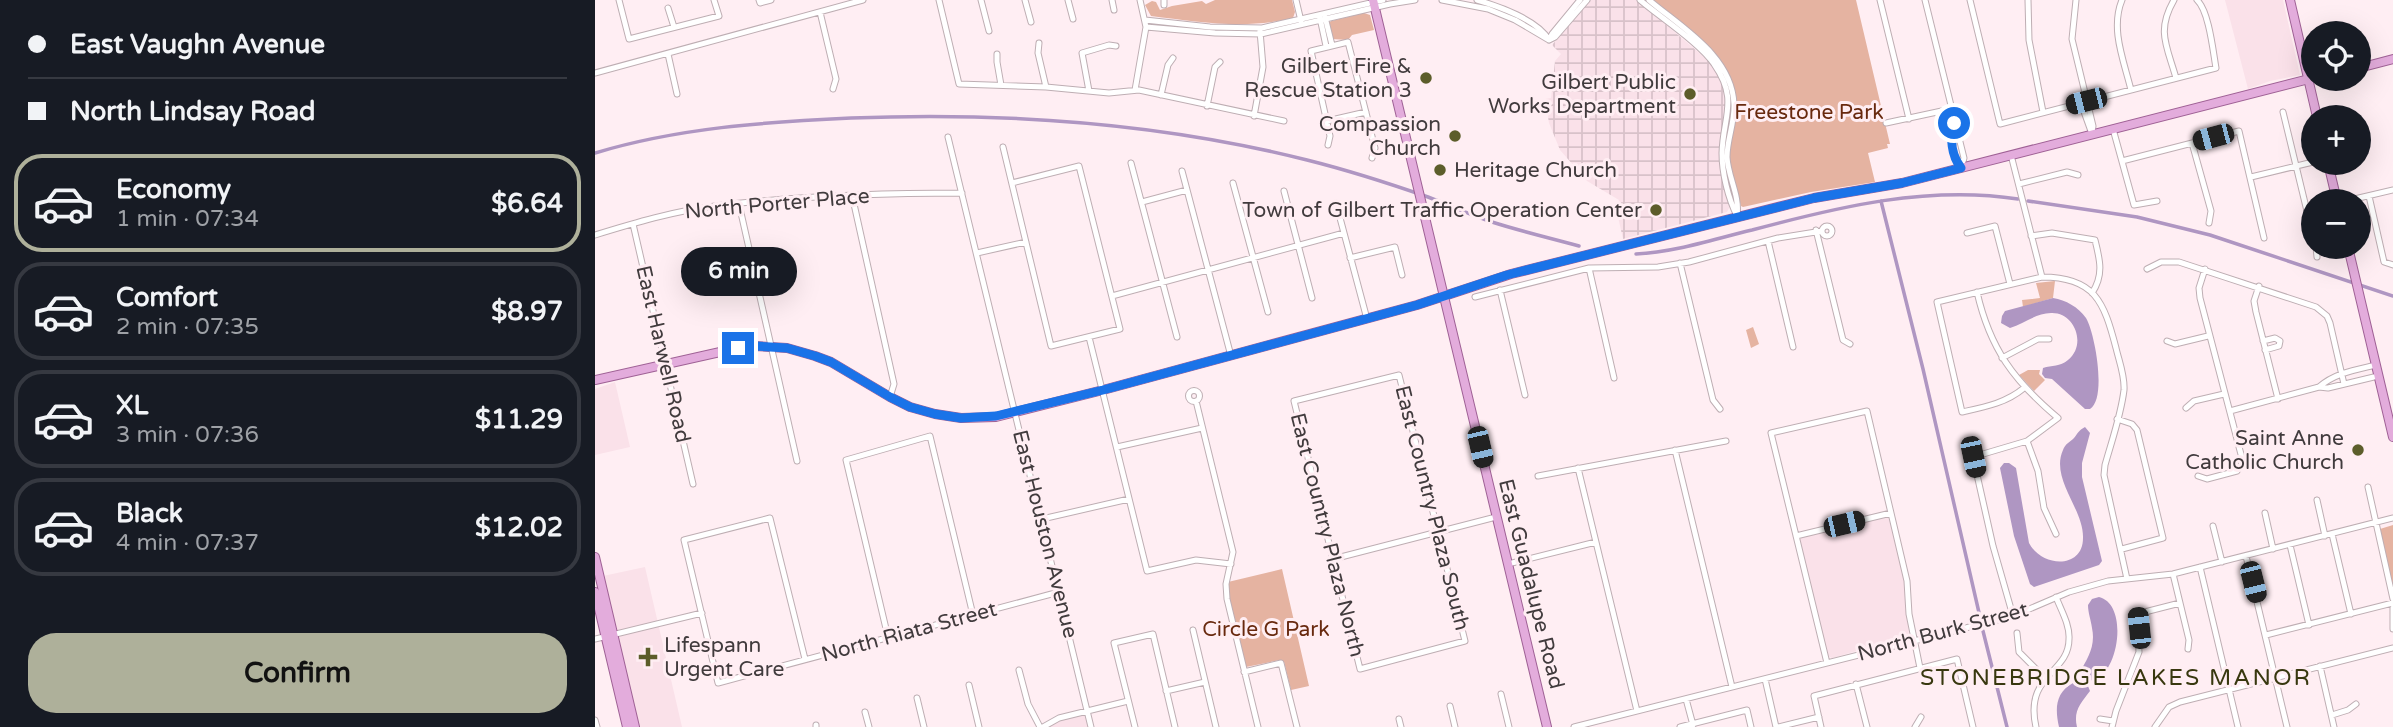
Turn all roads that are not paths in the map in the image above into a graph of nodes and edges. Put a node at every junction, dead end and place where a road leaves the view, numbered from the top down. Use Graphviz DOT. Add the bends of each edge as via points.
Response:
graph roads {
  1 [pos="619,0"];
  2 [pos="714,0"];
  3 [pos="771,0"];
  4 [pos="863,0"];
  5 [pos="939,0"];
  6 [pos="981,0"];
  7 [pos="1025,0"];
  8 [pos="1068,0"];
  9 [pos="1112,0"];
  10 [pos="1140,0"];
  11 [pos="1296,0"];
  12 [pos="1383,0"];
  13 [pos="1415,0"];
  14 [pos="1442,0"];
  15 [pos="1477,0"];
  16 [pos="1580,0"];
  17 [pos="1587,0"];
  18 [pos="1640,0"];
  19 [pos="1649,0"];
  20 [pos="1880,0"];
  21 [pos="1925,0"];
  22 [pos="1970,0"];
  23 [pos="2028,0"];
  24 [pos="2076,0"];
  25 [pos="2122,0"];
  26 [pos="2174,0"];
  27 [pos="2197,0"];
  28 [pos="2290,0"];
  29 [pos="759,2"];
  30 [pos="1373,3"];
  31 [pos="669,8"];
  32 [pos="1114,10"];
  33 [pos="820,12"];
  34 [pos="1323,17"];
  35 [pos="1073,19"];
  36 [pos="1031,22"];
  37 [pos="1301,22"];
  38 [pos="1145,24"];
  39 [pos="674,27"];
  40 [pos="989,31"];
  41 [pos="1260,31"];
  42 [pos="1549,40"];
  43 [pos="2301,41"];
  44 [pos="1039,43"];
  45 [pos="1329,45"];
  46 [pos="1116,46"];
  47 [pos="668,54"];
  48 [pos="997,54"];
  49 [pos="1173,58"];
  50 [pos="2393,60"];
  51 [pos="1220,62"];
  52 [pos="2371,65"];
  53 [pos="595,73"];
  54 [pos="2176,78"];
  55 [pos="2301,82"];
  56 [pos="1001,85"];
  57 [pos="1046,87"];
  58 [pos="833,89"];
  59 [pos="1135,90"];
  60 [pos="2131,90"];
  61 [pos="1089,91"];
  62 [pos="677,94"];
  63 [pos="1161,95"];
  64 [pos="2086,101"];
  65 [pos="1207,106"];
  66 [pos="1951,108"];
  67 [pos="1366,112"];
  68 [pos="2043,112"];
  69 [pos="2283,112"];
  70 [pos="1254,116"];
  71 [pos="1909,119"];
  72 [pos="1284,121"];
  73 [pos="1327,121"];
  74 [pos="1886,123"];
  75 [pos="2113,129"];
  76 [pos="2092,134"];
  77 [pos="948,137"];
  78 [pos="2192,143"];
  79 [pos="1328,145"];
  80 [pos="1003,146"];
  81 [pos="2011,155"];
  82 [pos="1372,158"];
  83 [pos="2122,161"];
  84 [pos="1131,163"];
  85 [pos="2301,165"];
  86 [pos="2297,166"];
  87 [pos="1961,168"];
  88 [pos="1182,171"];
  89 [pos="2078,175"];
  90 [pos="2251,177"];
  91 [pos="1012,183"];
  92 [pos="1233,183"];
  93 [pos="2018,184"];
  94 [pos="2302,189"];
  95 [pos="1187,190"];
  96 [pos="2393,190"];
  97 [pos="1284,191"];
  98 [pos="962,193"];
  99 [pos="852,195"];
  100 [pos="2371,196"];
  101 [pos="2157,201"];
  102 [pos="1142,202"];
  103 [pos="739,204"];
  104 [pos="1336,204"];
  105 [pos="2371,204"];
  106 [pos="1737,216"];
  107 [pos="633,223"];
  108 [pos="2209,223"];
  109 [pos="1344,233"];
  110 [pos="1967,233"];
  111 [pos="595,235"];
  112 [pos="2032,236"];
  113 [pos="2264,238"];
  114 [pos="1768,241"];
  115 [pos="1026,242"];
  116 [pos="1298,245"];
  117 [pos="977,253"];
  118 [pos="1253,257"];
  119 [pos="1350,258"];
  120 [pos="2351,259"];
  121 [pos="1680,263"];
  122 [pos="2393,265"];
  123 [pos="1541,267"];
  124 [pos="1588,268"];
  125 [pos="2147,269"];
  126 [pos="2205,269"];
  127 [pos="1208,270"];
  128 [pos="1402,275"];
  129 [pos="2042,277"];
  130 [pos="1544,279"];
  131 [pos="1163,282"];
  132 [pos="2010,284"];
  133 [pos="2259,286"];
  134 [pos="1500,290"];
  135 [pos="1977,292"];
  136 [pos="2092,293"];
  137 [pos="1112,296"];
  138 [pos="1444,296"];
  139 [pos="1475,297"];
  140 [pos="1312,298"];
  141 [pos="1268,312"];
  142 [pos="1367,319"];
  143 [pos="2209,336"];
  144 [pos="1089,337"];
  145 [pos="1177,337"];
  146 [pos="2049,339"];
  147 [pos="2167,341"];
  148 [pos="2263,341"];
  149 [pos="1850,344"];
  150 [pos="772,347"];
  151 [pos="1793,347"];
  152 [pos="2265,349"];
  153 [pos="1231,356"];
  154 [pos="2002,358"];
  155 [pos="666,364"];
  156 [pos="2376,365"];
  157 [pos="2341,373"];
  158 [pos="2378,376"];
  159 [pos="1614,378"];
  160 [pos="595,380"];
  161 [pos="2344,384"];
  162 [pos="2319,387"];
  163 [pos="2024,388"];
  164 [pos="1103,390"];
  165 [pos="2224,394"];
  166 [pos="1525,395"];
  167 [pos="890,397"];
  168 [pos="2278,399"];
  169 [pos="1196,401"];
  170 [pos="1294,401"];
  171 [pos="2186,408"];
  172 [pos="1720,410"];
  173 [pos="2230,411"];
  174 [pos="1015,413"];
  175 [pos="2117,419"];
  176 [pos="1202,428"];
  177 [pos="2393,437"];
  178 [pos="1725,441"];
  179 [pos="2027,441"];
  180 [pos="1117,447"];
  181 [pos="1675,450"];
  182 [pos="797,461"];
  183 [pos="1578,468"];
  184 [pos="1538,476"];
  185 [pos="2198,476"];
  186 [pos="693,484"];
  187 [pos="2368,487"];
  188 [pos="1129,499"];
  189 [pos="2317,500"];
  190 [pos="1891,513"];
  191 [pos="2265,513"];
  192 [pos="1496,516"];
  193 [pos="2393,518"];
  194 [pos="1042,519"];
  195 [pos="2375,523"];
  196 [pos="2213,526"];
  197 [pos="1438,531"];
  198 [pos="2056,534"];
  199 [pos="2329,535"];
  200 [pos="1796,536"];
  201 [pos="1596,542"];
  202 [pos="2290,545"];
  203 [pos="2122,549"];
  204 [pos="2273,549"];
  205 [pos="2246,555"];
  206 [pos="595,557"];
  207 [pos="1333,559"];
  208 [pos="2222,562"];
  209 [pos="1231,564"];
  210 [pos="1508,564"];
  211 [pos="2200,567"];
  212 [pos="596,570"];
  213 [pos="2173,574"];
  214 [pos="2127,579"];
  215 [pos="1059,592"];
  216 [pos="595,593"];
  217 [pos="2056,597"];
  218 [pos="2181,603"];
  219 [pos="2393,604"];
  220 [pos="702,612"];
  221 [pos="2351,614"];
  222 [pos="973,615"];
  223 [pos="2013,617"];
  224 [pos="2309,625"];
  225 [pos="2393,629"];
  226 [pos="1193,630"];
  227 [pos="2017,633"];
  228 [pos="2266,635"];
  229 [pos="609,636"];
  230 [pos="888,637"];
  231 [pos="595,639"];
  232 [pos="1914,641"];
  233 [pos="2393,648"];
  234 [pos="2188,649"];
  235 [pos="805,659"];
  236 [pos="1827,663"];
  237 [pos="2320,666"];
  238 [pos="1920,668"];
  239 [pos="1360,669"];
  240 [pos="1019,670"];
  241 [pos="1244,672"];
  242 [pos="2045,678"];
  243 [pos="2276,678"];
  244 [pos="1765,679"];
  245 [pos="1205,682"];
  246 [pos="1856,684"];
  247 [pos="969,685"];
  248 [pos="1732,687"];
  249 [pos="2229,689"];
  250 [pos="1166,691"];
  251 [pos="1501,694"];
  252 [pos="917,698"];
  253 [pos="1686,699"];
  254 [pos="1128,701"];
  255 [pos="2356,704"];
  256 [pos="1450,706"];
  257 [pos="1637,711"];
  258 [pos="865,712"];
  259 [pos="1087,712"];
  260 [pos="2332,715"];
  261 [pos="1819,717"];
  262 [pos="1921,717"];
  263 [pos="1399,719"];
  264 [pos="2100,719"];
  265 [pos="595,720"];
  266 [pos="2112,724"];
  267 [pos="1693,725"];
  268 [pos="597,727"];
  269 [pos="627,727"];
  270 [pos="635,727"];
  271 [pos="869,727"];
  272 [pos="924,727"];
  273 [pos="979,727"];
  274 [pos="1042,727"];
  275 [pos="1091,727"];
  276 [pos="1135,727"];
  277 [pos="1175,727"];
  278 [pos="1216,727"];
  279 [pos="1258,727"];
  280 [pos="1297,727"];
  281 [pos="1401,727"];
  282 [pos="1455,727"];
  283 [pos="1510,727"];
  284 [pos="1547,727"];
  285 [pos="1574,727"];
  286 [pos="1680,727"];
  287 [pos="1751,727"];
  288 [pos="1777,727"];
  289 [pos="1821,727"];
  290 [pos="1867,727"];
  291 [pos="1915,727"];
  292 [pos="1973,727"];
  293 [pos="2036,727"];
  294 [pos="2155,727"];
  295 [pos="2238,727"];
  296 [pos="2287,727"];
  297 [pos="2335,727"];
  1 -- 39 [label="street" via="629,39"];
  2 -- 39 [label="street" via="719,16"];
  3 -- 29 [label="street"];
  4 -- 33 [label="street"];
  5 -- 56 [label="street" via="959,84"];
  6 -- 40 [label="street"];
  7 -- 36 [label="street"];
  8 -- 35 [label="street"];
  9 -- 32 [label="street"];
  10 -- 38 [label="street"];
  11 -- 37 [label="street"];
  12 -- 30 [label="street"];
  13 -- 30 [label="street"];
  14 -- 42 [label="street" via="1487,9"];
  15 -- 42 [label="street" via="1523,18"];
  16 -- 42 [label="street"];
  17 -- 42 [label="street"];
  18 -- 106 [label="street" via="1706,54 1725,83 1729,105 1722,162"];
  19 -- 106 [label="street" via="1715,56 1731,84 1734,115 1727,156"];
  20 -- 71 [label="street"];
  21 -- 66 [label="street"];
  22 -- 68 [label="street" via="2000,124"];
  23 -- 68 [label="street" via="2029,40"];
  24 -- 64 [label="street" via="2072,39"];
  25 -- 60 [label="street" via="2117,35"];
  26 -- 54 [label="street" via="2164,30"];
  27 -- 54 [label="street" via="2217,68"];
  28 -- 43 [label="main road"];
  30 -- 34 [label="street"];
  30 -- 138 [label="main road, East Guadalupe Road"];
  31 -- 39 [label="street"];
  33 -- 47 [label="street"];
  33 -- 58 [label="street" via="836,79"];
  34 -- 37 [label="street"];
  34 -- 45 [label="street"];
  37 -- 41 [label="street"];
  38 -- 41 [label="street"];
  38 -- 59 [label="street"];
  41 -- 70 [label="street" via="1263,67"];
  44 -- 57 [label="street"];
  45 -- 67 [label="street" via="1348,42"];
  45 -- 73 [label="street" via="1311,51"];
  46 -- 61 [label="street" via="1082,53"];
  47 -- 53 [label="street"];
  47 -- 62 [label="street"];
  48 -- 56 [label="street"];
  49 -- 63 [label="street"];
  50 -- 52 [label="main road"];
  51 -- 65 [label="street"];
  54 -- 60 [label="street"];
  55 -- 75 [label="main road"];
  56 -- 57 [label="street"];
  57 -- 61 [label="street"];
  59 -- 61 [label="street"];
  59 -- 63 [label="street"];
  60 -- 64 [label="street"];
  63 -- 65 [label="street"];
  64 -- 68 [label="street"];
  64 -- 76 [label="street" via="2083,109"];
  65 -- 70 [label="street"];
  66 -- 71 [label="street"];
  66 -- 87 [label="street" via="1952,145"];
  67 -- 73 [label="street"];
  67 -- 82 [label="street" via="1375,148"];
  69 -- 86 [label="street"];
  70 -- 72 [label="street"];
  71 -- 74 [label="street"];
  73 -- 79 [label="street"];
  75 -- 76 [label="main road"];
  75 -- 83 [label="street"];
  76 -- 81 [label="main road"];
  77 -- 98 [label="street, East Houston Avenue"];
  78 -- 83 [label="street"];
  78 -- 90 [label="street" via="2239,131"];
  78 -- 108 [label="street" via="2211,211"];
  80 -- 91 [label="street"];
  81 -- 87 [label="main road"];
  81 -- 93 [label="street"];
  83 -- 101 [label="street" via="2134,205"];
  84 -- 102 [label="street"];
  85 -- 86 [label="street"];
  86 -- 90 [label="street"];
  86 -- 94 [label="street"];
  87 -- 106 [label="main road"];
  88 -- 95 [label="street"];
  89 -- 93 [label="street" via="2067,172"];
  90 -- 113 [label="street"];
  91 -- 115 [label="street"];
  91 -- 137 [label="street" via="1079,166"];
  92 -- 118 [label="street"];
  93 -- 112 [label="street"];
  95 -- 102 [label="street"];
  95 -- 127 [label="street"];
  96 -- 100 [label="street"];
  97 -- 116 [label="street"];
  98 -- 99 [label="street, North Porter Place"];
  98 -- 117 [label="street, East Houston Avenue"];
  99 -- 103 [label="street, North Porter Place"];
  99 -- 167 [label="street" via="894,384"];
  102 -- 131 [label="street"];
  103 -- 107 [label="street, North Porter Place"];
  103 -- 150 [label="street"];
  104 -- 109 [label="street"];
  105 -- 122 [label="street" via="2385,262"];
  106 -- 123 [label="main road"];
  107 -- 111 [label="street, North Porter Place"];
  107 -- 155 [label="street, East Harwell Road"];
  109 -- 116 [label="street"];
  109 -- 119 [label="street"];
  110 -- 132 [label="street" via="1995,226"];
  112 -- 129 [label="street"];
  112 -- 136 [label="street" via="2052,233 2095,240 2101,269"];
  114 -- 121 [label="street"];
  114 -- 149 [label="street" via="1819,230 1843,340"];
  114 -- 151 [label="street"];
  115 -- 117 [label="street"];
  115 -- 144 [label="street" via="1051,346"];
  116 -- 118 [label="street"];
  116 -- 140 [label="street"];
  117 -- 174 [label="street, East Houston Avenue"];
  118 -- 127 [label="street"];
  118 -- 141 [label="street"];
  119 -- 128 [label="street" via="1395,247"];
  119 -- 142 [label="street"];
  120 -- 156 [label="main road"];
  121 -- 124 [label="street"];
  121 -- 172 [label="street" via="1713,400"];
  123 -- 130 [label="street"];
  123 -- 138 [label="main road"];
  124 -- 130 [label="street"];
  124 -- 159 [label="street"];
  125 -- 126 [label="street" via="2171,261"];
  126 -- 133 [label="street"];
  126 -- 143 [label="street" via="2199,293"];
  127 -- 131 [label="street"];
  127 -- 153 [label="street"];
  129 -- 132 [label="street"];
  129 -- 136 [label="street" via="2070,279"];
  130 -- 134 [label="street"];
  131 -- 137 [label="street"];
  131 -- 145 [label="street"];
  132 -- 135 [label="street"];
  133 -- 148 [label="street" via="2254,301"];
  133 -- 157 [label="street" via="2316,307 2327,316"];
  134 -- 139 [label="street"];
  134 -- 166 [label="street"];
  135 -- 154 [label="street"];
  135 -- 163 [label="street" via="1937,302 1962,412 2008,400"];
  136 -- 175 [label="street" via="2107,315 2123,377"];
  137 -- 144 [label="street" via="1120,329"];
  138 -- 142 [label="main road"];
  138 -- 192 [label="main road, East Guadalupe Road"];
  142 -- 153 [label="main road"];
  143 -- 147 [label="street" via="2175,344"];
  143 -- 165 [label="street"];
  144 -- 164 [label="street"];
  146 -- 154 [label="street" via="2038,339"];
  148 -- 152 [label="street"];
  148 -- 152 [label="street" via="2280,341 2279,346"];
  150 -- 155 [label="main road" via="738,348"];
  150 -- 167 [label="main road" via="831,362"];
  150 -- 182 [label="street"];
  152 -- 168 [label="street"];
  153 -- 164 [label="main road"];
  154 -- 163 [label="street"];
  155 -- 160 [label="main road"];
  155 -- 186 [label="street, East Harwell Road"];
  156 -- 157 [label="street"];
  156 -- 158 [label="main road"];
  157 -- 161 [label="street"];
  157 -- 162 [label="street"];
  158 -- 161 [label="street"];
  158 -- 177 [label="main road"];
  161 -- 162 [label="street"];
  162 -- 168 [label="street"];
  163 -- 179 [label="street" via="2059,418"];
  164 -- 174 [label="main road"];
  164 -- 180 [label="street"];
  165 -- 171 [label="street" via="2194,401"];
  165 -- 173 [label="street"];
  167 -- 174 [label="main road" via="947,417"];
  168 -- 173 [label="street"];
  169 -- 176 [label="street"];
  170 -- 197 [label="street, East Country Plaza South" via="1399,375"];
  170 -- 207 [label="street, East Country Plaza North"];
  173 -- 185 [label="street" via="2243,463 2237,471"];
  174 -- 194 [label="street, East Houston Avenue"];
  175 -- 203 [label="street" via="2105,475"];
  175 -- 203 [label="street" via="2137,430 2163,538"];
  176 -- 180 [label="street"];
  176 -- 209 [label="street" via="1233,551"];
  178 -- 181 [label="street"];
  179 -- 198 [label="street" via="2044,508"];
  179 -- 223 [label="street" via="1973,457"];
  180 -- 188 [label="street"];
  181 -- 183 [label="street"];
  181 -- 248 [label="street"];
  183 -- 184 [label="street"];
  183 -- 201 [label="street"];
  187 -- 195 [label="street"];
  188 -- 194 [label="street"];
  188 -- 209 [label="street" via="1147,571 1196,560"];
  189 -- 199 [label="street"];
  190 -- 200 [label="street"];
  190 -- 200 [label="street" via="1867,411 1771,433"];
  190 -- 232 [label="street" via="1907,581"];
  191 -- 204 [label="street"];
  192 -- 197 [label="street"];
  192 -- 210 [label="main road, East Guadalupe Road"];
  193 -- 195 [label="street, North Burk Street"];
  194 -- 215 [label="street, East Houston Avenue"];
  195 -- 199 [label="street, North Burk Street"];
  195 -- 219 [label="street"];
  196 -- 208 [label="street"];
  197 -- 207 [label="street"];
  197 -- 239 [label="street, East Country Plaza South" via="1465,641"];
  199 -- 202 [label="street, North Burk Street"];
  199 -- 221 [label="street"];
  200 -- 236 [label="street"];
  201 -- 210 [label="street"];
  201 -- 257 [label="street"];
  202 -- 204 [label="street, North Burk Street"];
  202 -- 224 [label="street"];
  203 -- 214 [label="street"];
  204 -- 205 [label="street, North Burk Street"];
  205 -- 208 [label="street, North Burk Street"];
  205 -- 228 [label="street"];
  206 -- 212 [label="main road"];
  207 -- 239 [label="street, East Country Plaza North"];
  208 -- 211 [label="street, North Burk Street"];
  209 -- 241 [label="street" via="1227,599"];
  210 -- 284 [label="main road, East Guadalupe Road"];
  211 -- 213 [label="street, North Burk Street"];
  211 -- 249 [label="street"];
  212 -- 229 [label="main road"];
  213 -- 214 [label="street, North Burk Street"];
  213 -- 218 [label="street"];
  214 -- 217 [label="street, North Burk Street"];
  215 -- 222 [label="street, North Riata Street"];
  215 -- 259 [label="street, East Houston Avenue"];
  216 -- 229 [label="main road"];
  217 -- 223 [label="street, North Burk Street"];
  217 -- 242 [label="street" via="2068,629 2069,647"];
  218 -- 234 [label="street"];
  218 -- 266 [label="street" via="2137,614 2139,652"];
  219 -- 221 [label="street"];
  219 -- 225 [label="street"];
  220 -- 229 [label="street"];
  220 -- 235 [label="street, North Riata Street" via="718,683"];
  220 -- 235 [label="street" via="684,541 770,518"];
  221 -- 224 [label="street"];
  222 -- 230 [label="street, North Riata Street"];
  222 -- 230 [label="street" via="930,436 846,460"];
  223 -- 232 [label="street, North Burk Street"];
  224 -- 228 [label="street"];
  226 -- 245 [label="street"];
  227 -- 242 [label="street" via="2019,652"];
  228 -- 243 [label="street"];
  229 -- 231 [label="street"];
  229 -- 269 [label="main road"];
  229 -- 270 [label="main road"];
  230 -- 235 [label="street, North Riata Street"];
  232 -- 236 [label="street, North Burk Street"];
  232 -- 238 [label="street"];
  233 -- 237 [label="street"];
  236 -- 244 [label="street, North Burk Street"];
  237 -- 243 [label="street"];
  237 -- 260 [label="street"];
  238 -- 246 [label="street"];
  238 -- 292 [label="street" via="1957,659"];
  240 -- 274 [label="street" via="1028,705"];
  241 -- 279 [label="street"];
  241 -- 280 [label="street" via="1281,663"];
  242 -- 293 [label="street" via="2034,700"];
  243 -- 249 [label="street"];
  243 -- 296 [label="street"];
  244 -- 248 [label="street, North Burk Street"];
  244 -- 288 [label="street"];
  245 -- 250 [label="street"];
  245 -- 278 [label="street"];
  246 -- 261 [label="street" via="1814,696"];
  246 -- 290 [label="street"];
  247 -- 273 [label="street"];
  248 -- 253 [label="street, North Burk Street"];
  249 -- 294 [label="street" via="2174,704"];
  249 -- 295 [label="street"];
  250 -- 254 [label="street" via="1153,634 1114,643"];
  250 -- 277 [label="street"];
  251 -- 283 [label="street"];
  252 -- 272 [label="street"];
  253 -- 257 [label="street, North Burk Street"];
  253 -- 267 [label="street"];
  254 -- 259 [label="street"];
  254 -- 276 [label="street"];
  255 -- 260 [label="street"];
  256 -- 282 [label="street"];
  257 -- 285 [label="street, North Burk Street"];
  258 -- 271 [label="street"];
  259 -- 274 [label="street"];
  259 -- 275 [label="street, East Houston Avenue"];
  260 -- 297 [label="street"];
  261 -- 288 [label="street"];
  261 -- 289 [label="street"];
  262 -- 291 [label="street"];
  263 -- 281 [label="street"];
  264 -- 266 [label="street"];
  265 -- 268 [label="street"];
  267 -- 286 [label="street"];
  267 -- 287 [label="street" via="1747,710"];
}
